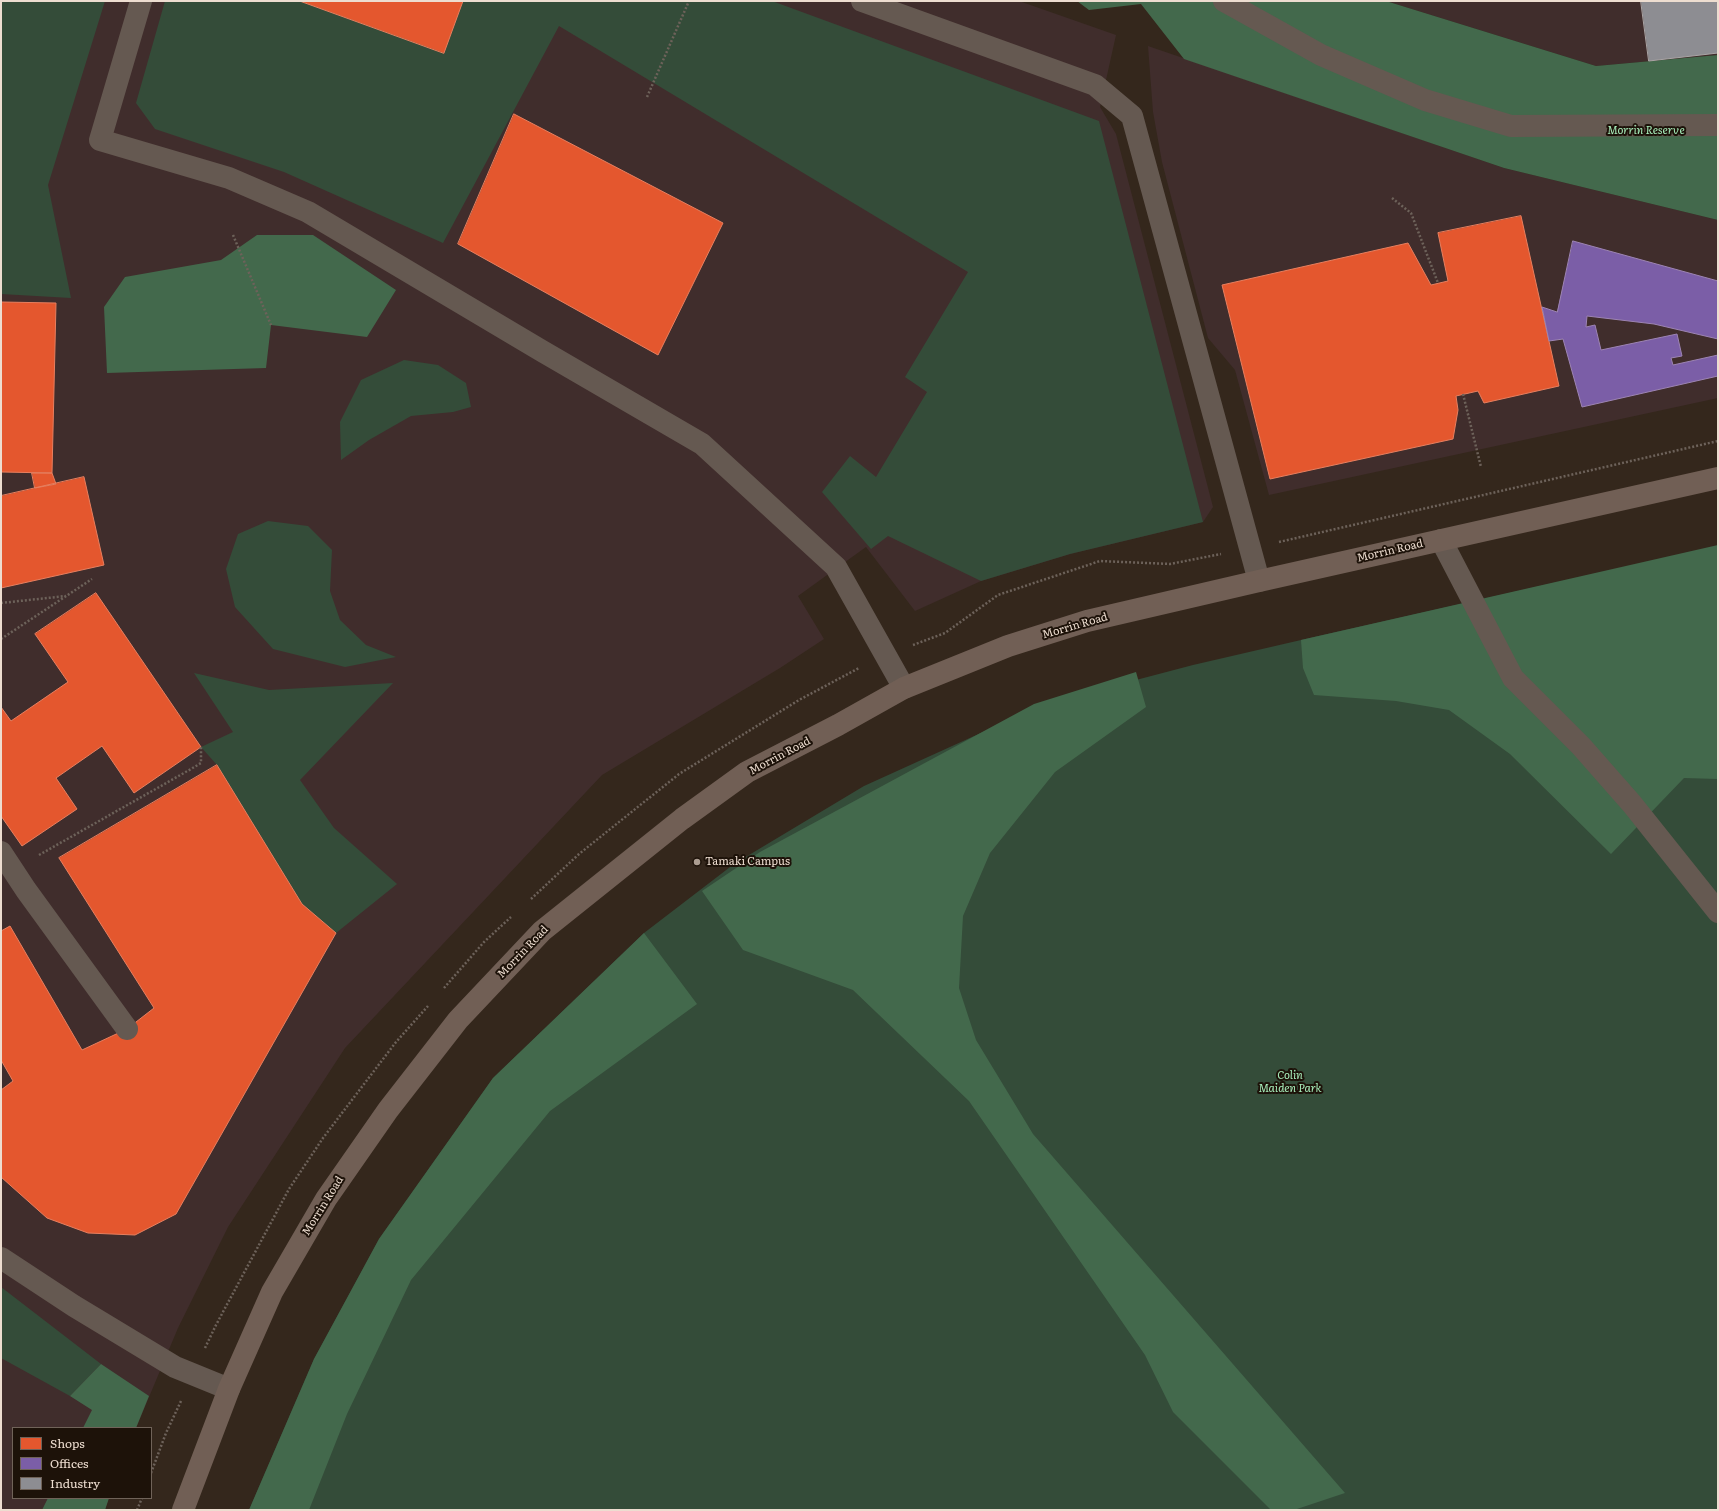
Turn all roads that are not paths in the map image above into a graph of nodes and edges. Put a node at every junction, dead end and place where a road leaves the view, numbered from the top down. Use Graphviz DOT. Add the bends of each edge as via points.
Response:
graph roads {
  1 [pos="141,1"];
  2 [pos="862,1"];
  3 [pos="1224,1"];
  4 [pos="1718,125"];
  5 [pos="1718,478"];
  6 [pos="1441,540"];
  7 [pos="1259,580"];
  8 [pos="904,688"];
  9 [pos="1,852"];
  10 [pos="1718,912"];
  11 [pos="127,1029"];
  12 [pos="1,1258"];
  13 [pos="229,1389"];
  14 [pos="183,1510"];
  1 -- 8 [label="street" via="100,140 228,178 308,212 702,444 836,567"];
  2 -- 7 [label="street" via="1095,85 1132,116"];
  3 -- 4 [label="street" via="1320,55 1425,100 1511,126"];
  5 -- 6 [label="main road, Morrin Road"];
  6 -- 7 [label="main road, Morrin Road"];
  6 -- 10 [label="street" via="1513,678 1581,746 1632,804"];
  7 -- 8 [label="main road, Morrin Road" via="1087,622 1008,646"];
  8 -- 13 [label="main road, Morrin Road" via="747,772 682,819 542,931 458,1020 388,1110 326,1199 272,1292"];
  9 -- 11 [label="street"];
  12 -- 13 [label="street" via="175,1367"];
  13 -- 14 [label="main road, Morrin Road"];
}
